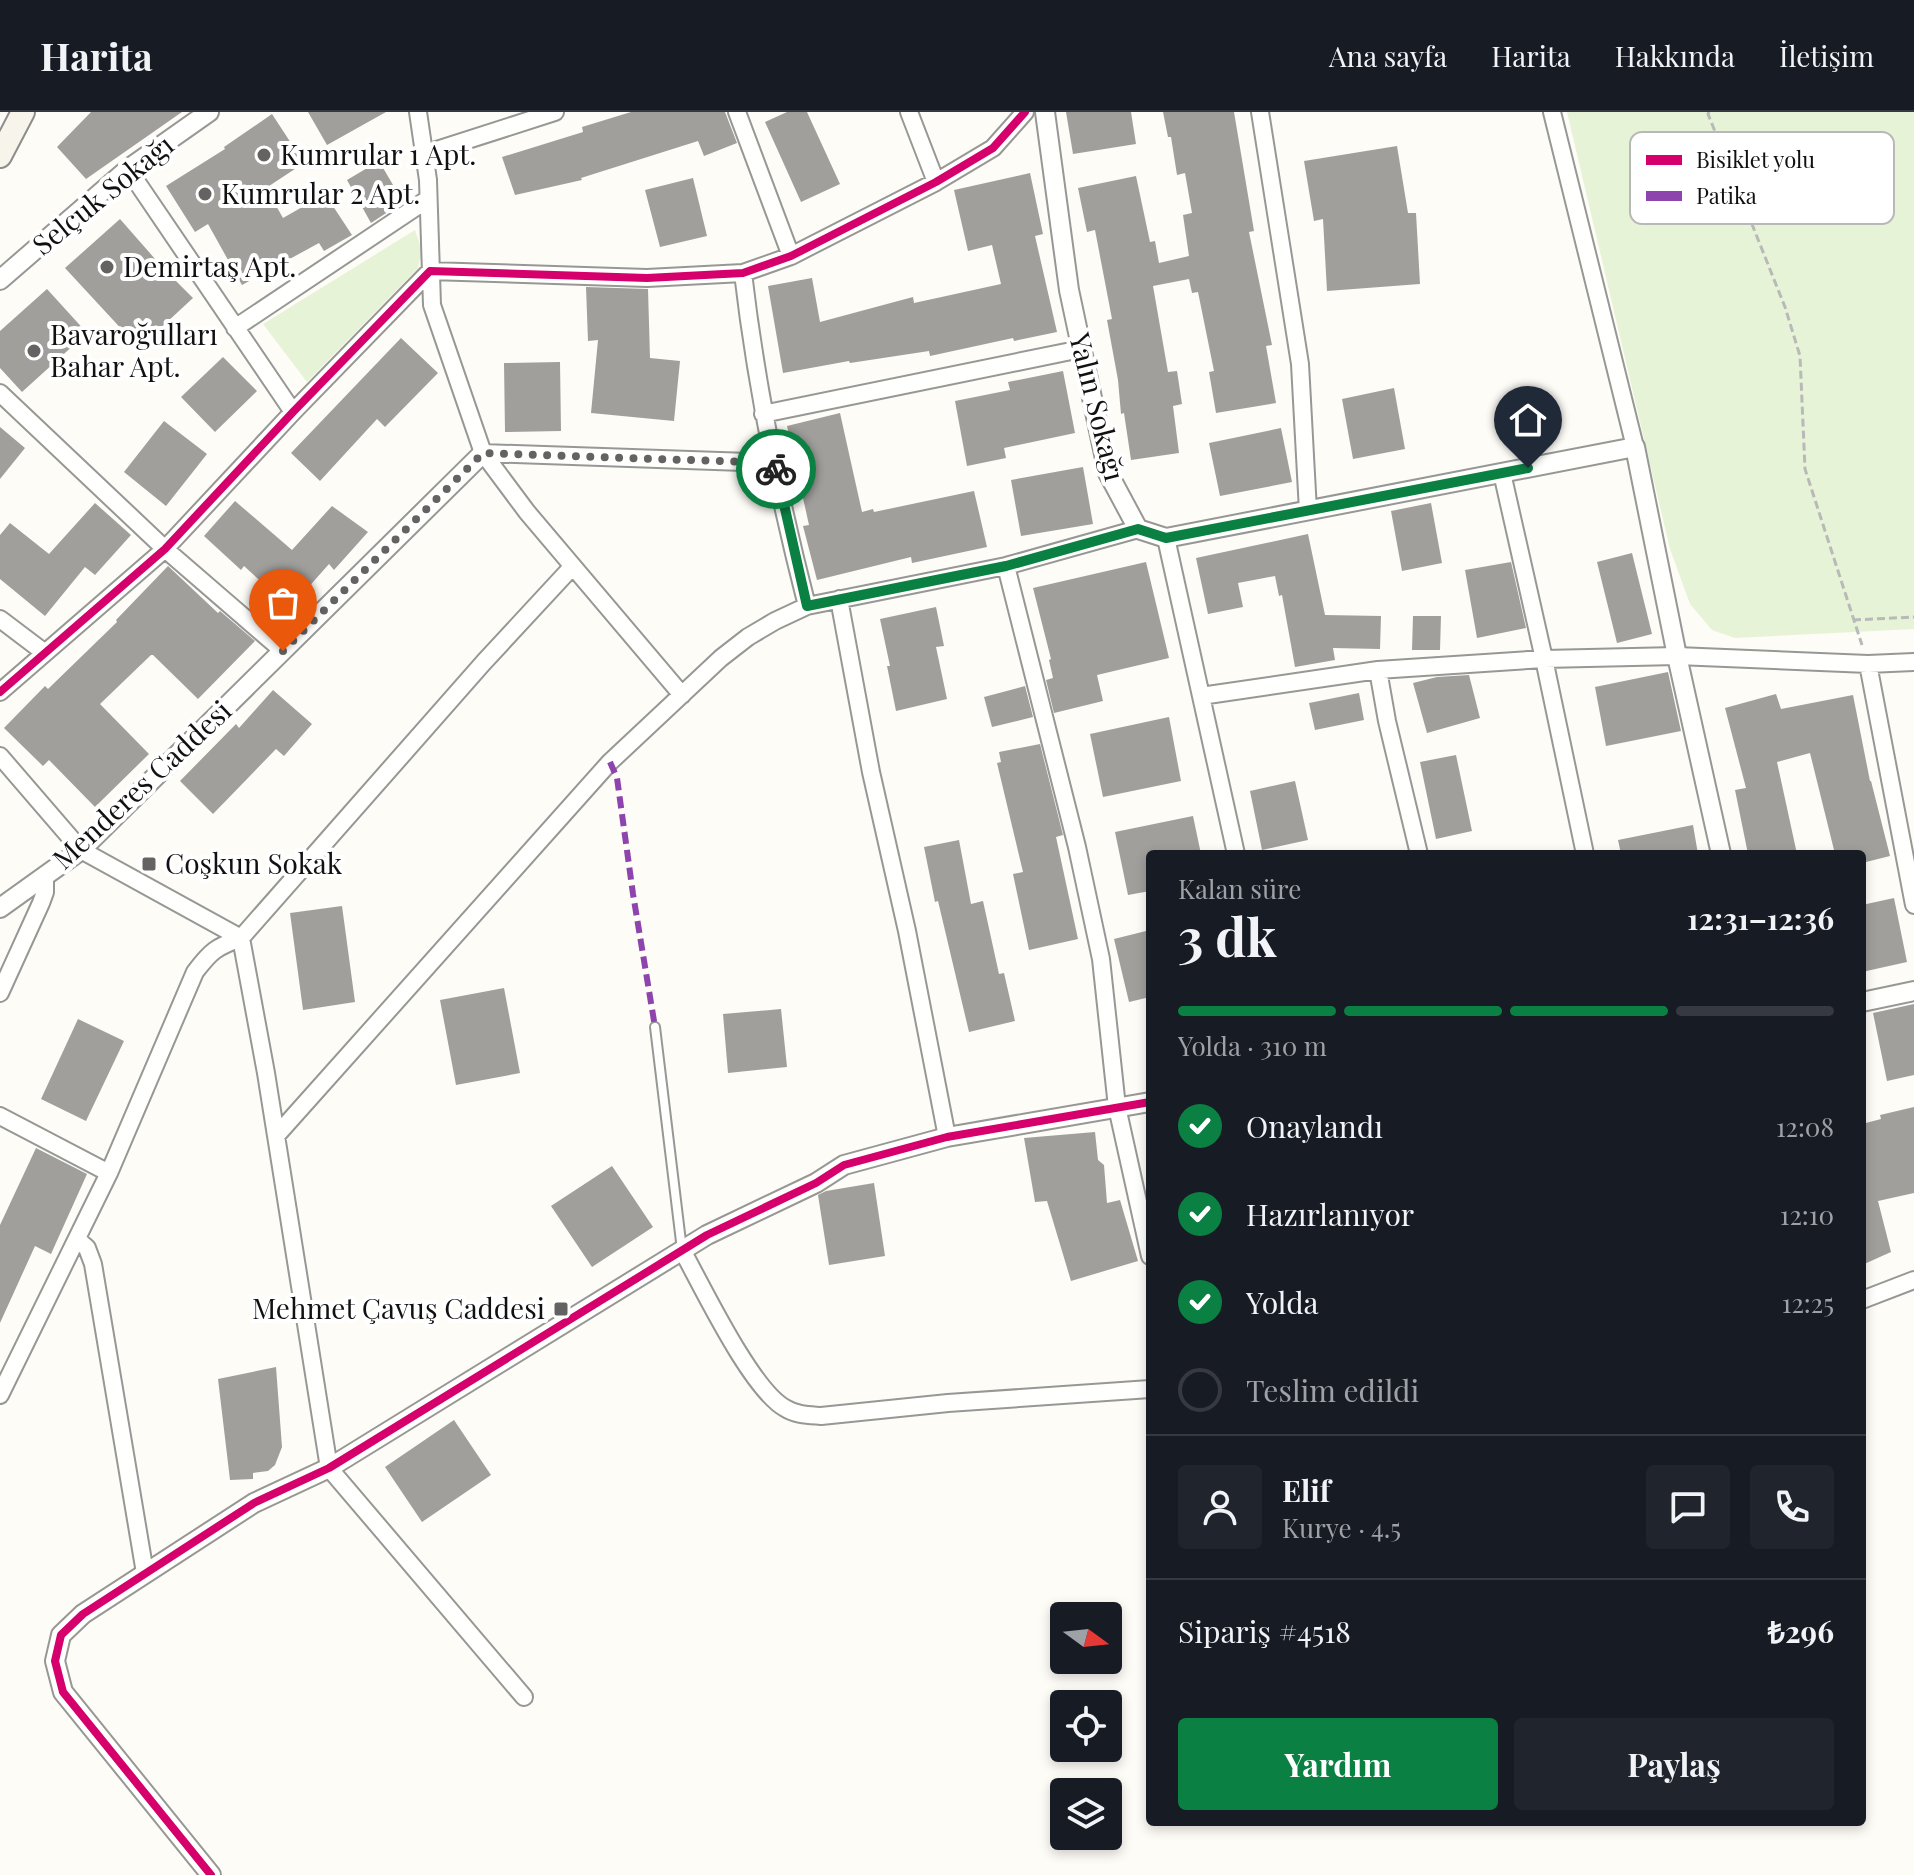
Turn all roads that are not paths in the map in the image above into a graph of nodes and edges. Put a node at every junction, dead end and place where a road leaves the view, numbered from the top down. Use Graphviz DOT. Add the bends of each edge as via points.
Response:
graph roads {
  1 [pos="23,112"];
  2 [pos="209,112"];
  3 [pos="418,112"];
  4 [pos="555,112"];
  5 [pos="737,112"];
  6 [pos="909,112"];
  7 [pos="1025,112"];
  8 [pos="1045,112"];
  9 [pos="1260,112"];
  10 [pos="1552,112"];
  11 [pos="424,154"];
  12 [pos="0,156"];
  13 [pos="128,169"];
  14 [pos="936,182"];
  15 [pos="428,199"];
  16 [pos="791,256"];
  17 [pos="430,271"];
  18 [pos="743,273"];
  19 [pos="0,280"];
  20 [pos="235,328"];
  21 [pos="1081,349"];
  22 [pos="0,393"];
  23 [pos="293,412"];
  24 [pos="763,414"];
  25 [pos="1635,447"];
  26 [pos="483,453"];
  27 [pos="775,463"];
  28 [pos="1502,473"];
  29 [pos="1308,511"];
  30 [pos="1138,529"];
  31 [pos="1166,538"];
  32 [pos="165,549"];
  33 [pos="1006,566"];
  34 [pos="572,567"];
  35 [pos="839,599"];
  36 [pos="807,606"];
  37 [pos="0,619"];
  38 [pos="283,651"];
  39 [pos="45,653"];
  40 [pos="1677,656"];
  41 [pos="1544,659"];
  42 [pos="1914,662"];
  43 [pos="1868,664"];
  44 [pos="1378,670"];
  45 [pos="0,692"];
  46 [pos="682,695"];
  47 [pos="1201,696"];
  48 [pos="0,756"];
  49 [pos="81,850"];
  50 [pos="1235,850"];
  51 [pos="1418,850"];
  52 [pos="1584,850"];
  53 [pos="1720,850"];
  54 [pos="45,876"];
  55 [pos="1914,905"];
  56 [pos="0,908"];
  57 [pos="241,938"];
  58 [pos="1914,991"];
  59 [pos="0,993"];
  60 [pos="1866,1001"];
  61 [pos="655,1027"];
  62 [pos="1146,1103"];
  63 [pos="1117,1107"];
  64 [pos="0,1116"];
  65 [pos="276,1136"];
  66 [pos="947,1137"];
  67 [pos="109,1173"];
  68 [pos="1146,1238"];
  69 [pos="77,1239"];
  70 [pos="682,1250"];
  71 [pos="1914,1280"];
  72 [pos="1866,1298"];
  73 [pos="1146,1389"];
  74 [pos="0,1395"];
  75 [pos="329,1468"];
  76 [pos="145,1573"];
  77 [pos="524,1697"];
  78 [pos="211,1875"];
  1 -- 12 [label="main road"];
  2 -- 13 [label="street, Selçuk Sokağı"];
  3 -- 11 [label="street"];
  4 -- 11 [label="street"];
  5 -- 16 [label="street"];
  6 -- 14 [label="street"];
  7 -- 14 [label="street" via="993,148"];
  8 -- 21 [label="street, Yalın Sokağı"];
  9 -- 29 [label="street" via="1300,364"];
  10 -- 25 [label="street"];
  11 -- 15 [label="street"];
  13 -- 19 [label="street, Selçuk Sokağı"];
  13 -- 20 [label="street"];
  14 -- 16 [label="street"];
  15 -- 17 [label="street"];
  15 -- 20 [label="street"];
  16 -- 18 [label="street"];
  17 -- 18 [label="street" via="647,278"];
  17 -- 23 [label="street"];
  17 -- 26 [label="street" via="432,305"];
  18 -- 24 [label="street"];
  20 -- 23 [label="street"];
  21 -- 24 [label="street"];
  21 -- 30 [label="street, Yalın Sokağı" via="1108,473"];
  22 -- 32 [label="street"];
  23 -- 32 [label="street"];
  24 -- 27 [label="street"];
  25 -- 28 [label="street"];
  25 -- 40 [label="street"];
  26 -- 27 [label="street"];
  26 -- 34 [label="street"];
  26 -- 38 [label="street, Menderes Caddesi"];
  27 -- 36 [label="street"];
  28 -- 29 [label="street"];
  28 -- 41 [label="street"];
  29 -- 31 [label="street"];
  30 -- 31 [label="street"];
  30 -- 33 [label="street"];
  31 -- 47 [label="street"];
  32 -- 38 [label="street"];
  32 -- 39 [label="street"];
  33 -- 35 [label="street"];
  33 -- 63 [label="street" via="1101,959"];
  34 -- 46 [label="street"];
  34 -- 57 [label="street"];
  35 -- 36 [label="street"];
  35 -- 66 [label="street"];
  36 -- 46 [label="street" via="748,637"];
  37 -- 39 [label="street"];
  38 -- 49 [label="street, Menderes Caddesi"];
  39 -- 45 [label="street"];
  40 -- 41 [label="street"];
  40 -- 43 [label="street"];
  40 -- 53 [label="street"];
  41 -- 44 [label="street"];
  41 -- 52 [label="street"];
  42 -- 43 [label="street"];
  43 -- 55 [label="street"];
  44 -- 47 [label="street"];
  44 -- 51 [label="street"];
  46 -- 65 [label="street" via="610,762"];
  47 -- 50 [label="street"];
  48 -- 49 [label="street"];
  49 -- 54 [label="street, Menderes Caddesi"];
  49 -- 57 [label="street"];
  54 -- 56 [label="street, Menderes Caddesi"];
  54 -- 59 [label="street" via="41,903"];
  57 -- 65 [label="street"];
  57 -- 67 [label="street" via="219,946 195,972"];
  58 -- 60 [label="street"];
  61 -- 70 [label="lane"];
  62 -- 63 [label="street"];
  63 -- 66 [label="street"];
  63 -- 68 [label="street"];
  64 -- 67 [label="street"];
  65 -- 75 [label="street"];
  66 -- 70 [label="street" via="844,1165"];
  67 -- 69 [label="street"];
  69 -- 74 [label="street"];
  69 -- 76 [label="street" via="93,1264"];
  70 -- 73 [label="street" via="770,1398 804,1415"];
  70 -- 75 [label="street"];
  71 -- 72 [label="street"];
  75 -- 76 [label="street" via="254,1503"];
  75 -- 77 [label="street"];
  76 -- 78 [label="street" via="61,1635 55,1661 63,1692"];
}
